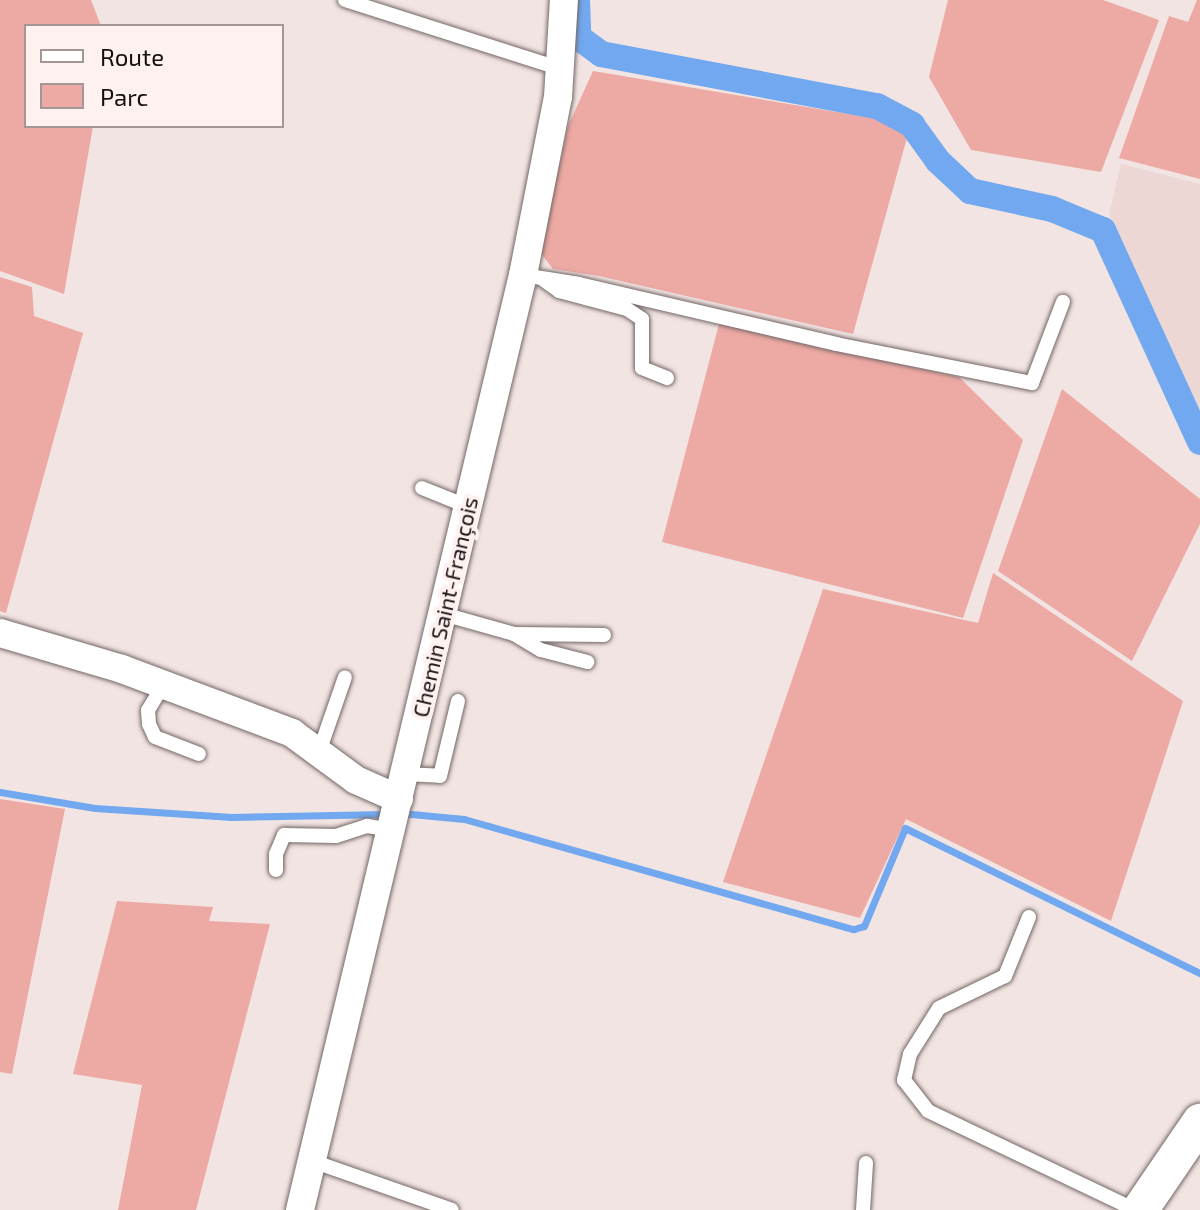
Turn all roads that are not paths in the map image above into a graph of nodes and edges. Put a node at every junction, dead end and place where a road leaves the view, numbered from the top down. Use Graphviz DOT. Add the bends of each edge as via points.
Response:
graph roads {
  1 [pos="345,0"];
  2 [pos="564,0"];
  3 [pos="561,69"];
  4 [pos="533,277"];
  5 [pos="1063,302"];
  6 [pos="667,378"];
  7 [pos="422,488"];
  8 [pos="469,507"];
  9 [pos="443,614"];
  10 [pos="0,633"];
  11 [pos="514,634"];
  12 [pos="604,635"];
  13 [pos="587,662"];
  14 [pos="345,677"];
  15 [pos="170,687"];
  16 [pos="458,701"];
  17 [pos="319,752"];
  18 [pos="199,754"];
  19 [pos="398,806"];
  20 [pos="276,870"];
  21 [pos="1029,917"];
  22 [pos="1200,1122"];
  23 [pos="312,1161"];
  24 [pos="866,1163"];
  25 [pos="1134,1202"];
  26 [pos="300,1210"];
  27 [pos="452,1210"];
  28 [pos="863,1210"];
  1 -- 3 [label="lane"];
  2 -- 3 [label="street, Chemin Saint-François"];
  3 -- 4 [label="street, Chemin Saint-François"];
  4 -- 5 [label="lane" via="1032,383"];
  4 -- 6 [label="lane" via="642,319 642,368"];
  4 -- 8 [label="street, Chemin Saint-François"];
  7 -- 8 [label="lane"];
  8 -- 9 [label="street, Chemin Saint-François"];
  9 -- 11 [label="lane"];
  9 -- 19 [label="street, Chemin Saint-François"];
  10 -- 15 [label="street"];
  11 -- 12 [label="lane"];
  11 -- 13 [label="lane" via="541,650"];
  14 -- 17 [label="lane"];
  15 -- 17 [label="street" via="292,733"];
  15 -- 18 [label="lane" via="159,692 148,710 149,724 155,737"];
  16 -- 19 [label="lane" via="440,776"];
  17 -- 19 [label="street"];
  19 -- 20 [label="lane" via="367,826 336,836 284,835"];
  19 -- 23 [label="street, Chemin Saint-François"];
  21 -- 25 [label="lane" via="1005,976 939,1008 910,1054 904,1080 928,1111"];
  22 -- 25 [label="street"];
  23 -- 26 [label="street, Chemin Saint-François"];
  23 -- 27 [label="lane"];
  24 -- 28 [label="lane"];
}
